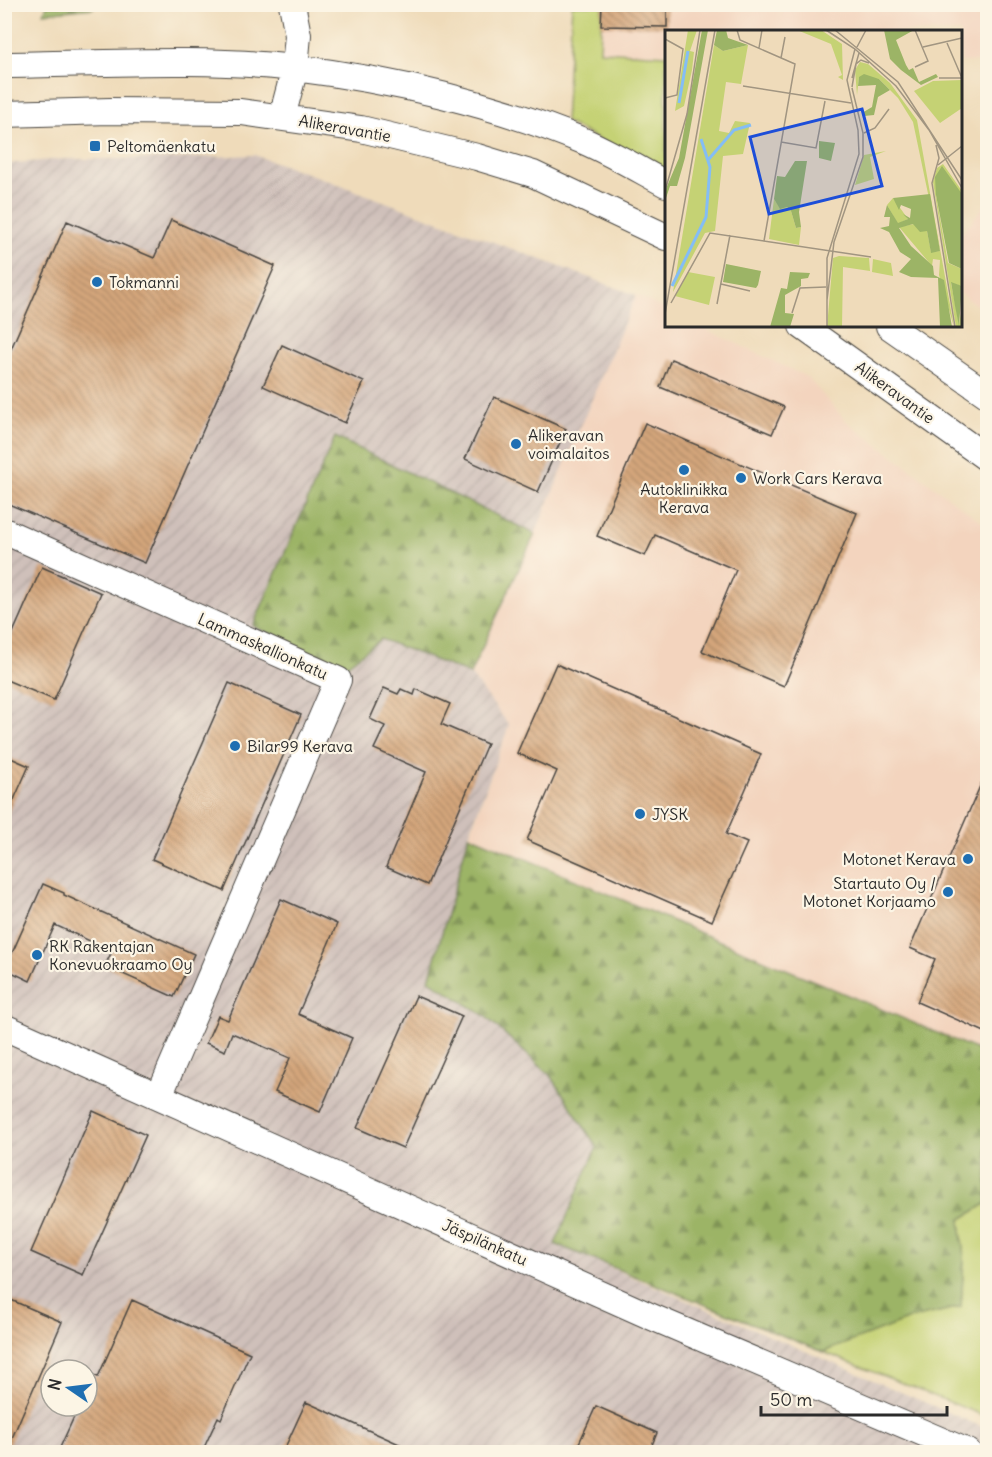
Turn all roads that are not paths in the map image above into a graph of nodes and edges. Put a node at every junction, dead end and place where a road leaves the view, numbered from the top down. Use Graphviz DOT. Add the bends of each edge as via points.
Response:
graph roads {
  1 [pos="292,4"];
  2 [pos="4,65"];
  3 [pos="295,68"];
  4 [pos="4,114"];
  5 [pos="282,117"];
  6 [pos="665,183"];
  7 [pos="665,237"];
  8 [pos="803,327"];
  9 [pos="890,327"];
  10 [pos="987,395"];
  11 [pos="987,459"];
  12 [pos="4,531"];
  13 [pos="4,1027"];
  14 [pos="159,1096"];
  15 [pos="968,1452"];
  1 -- 3 [label="street" via="298,35"];
  2 -- 3 [label="street" via="216,63"];
  3 -- 5 [label="street"];
  3 -- 6 [label="street" via="412,89 493,109 587,143"];
  4 -- 5 [label="street, Alikeravantie" via="241,112"];
  5 -- 7 [label="street, Alikeravantie" via="361,129 522,171"];
  8 -- 11 [label="street, Alikeravantie"];
  9 -- 10 [label="street"];
  12 -- 14 [label="street, Lammaskallionkatu" via="338,680"];
  13 -- 14 [label="street, Jäspilänkatu"];
  14 -- 15 [label="street, Jäspilänkatu" via="652,1317"];
}
